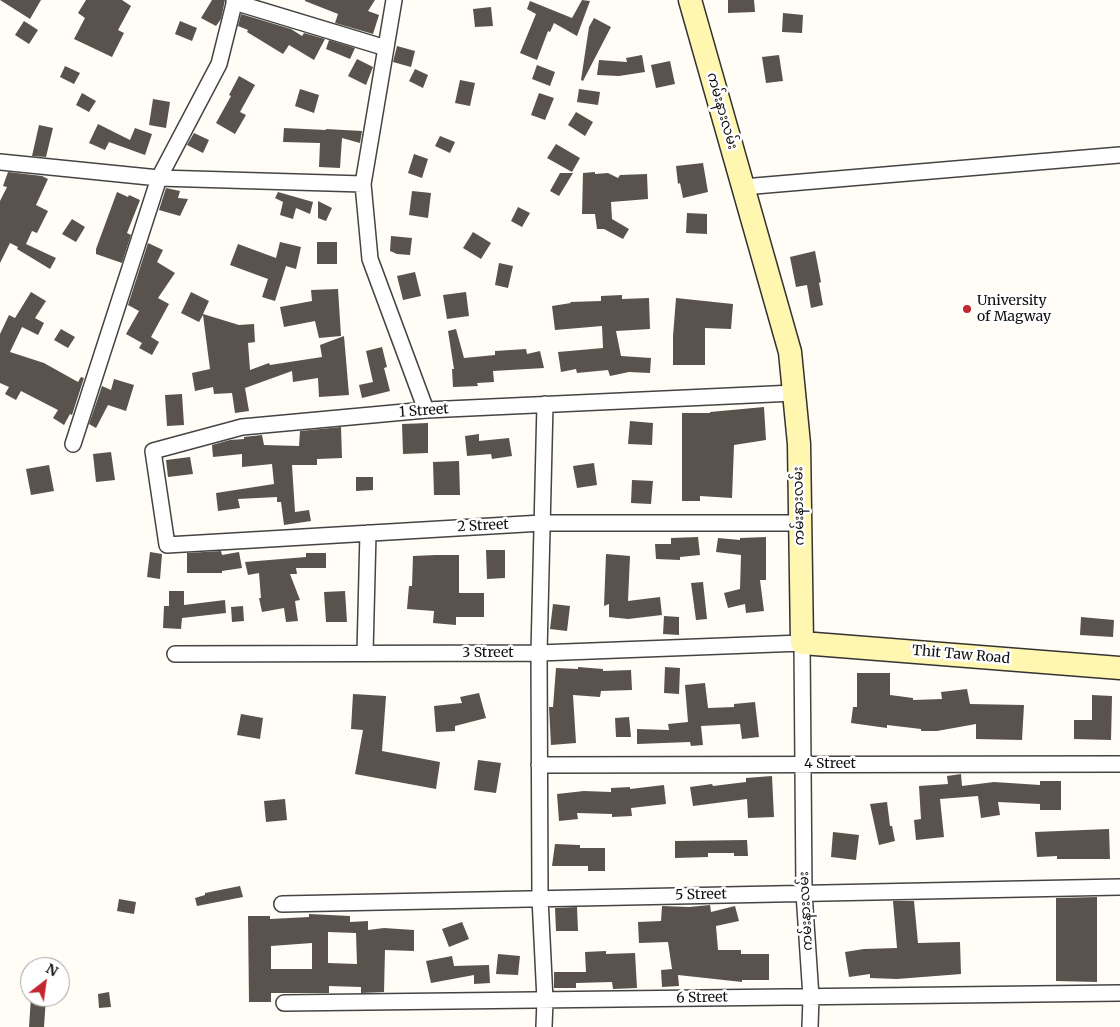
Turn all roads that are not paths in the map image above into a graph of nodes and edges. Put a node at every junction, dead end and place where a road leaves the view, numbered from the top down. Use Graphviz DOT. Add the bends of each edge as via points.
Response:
graph roads {
  1 [pos="394,0"];
  2 [pos="690,0"];
  3 [pos="235,1"];
  4 [pos="386,48"];
  5 [pos="1120,155"];
  6 [pos="0,162"];
  7 [pos="160,178"];
  8 [pos="363,184"];
  9 [pos="743,187"];
  10 [pos="794,393"];
  11 [pos="544,404"];
  12 [pos="426,410"];
  13 [pos="73,444"];
  14 [pos="542,523"];
  15 [pos="799,523"];
  16 [pos="368,533"];
  17 [pos="167,545"];
  18 [pos="802,643"];
  19 [pos="365,653"];
  20 [pos="539,653"];
  21 [pos="175,654"];
  22 [pos="1120,668"];
  23 [pos="803,764"];
  24 [pos="1120,764"];
  25 [pos="539,765"];
  26 [pos="1120,887"];
  27 [pos="804,893"];
  28 [pos="540,898"];
  29 [pos="282,904"];
  30 [pos="1120,994"];
  31 [pos="810,997"];
  32 [pos="544,1000"];
  33 [pos="284,1004"];
  34 [pos="544,1027"];
  35 [pos="810,1027"];
  1 -- 4 [label="street"];
  2 -- 9 [label="street, ကမ်းနားလမ်း"];
  3 -- 4 [label="street"];
  3 -- 7 [label="street" via="219,64"];
  4 -- 8 [label="street"];
  5 -- 9 [label="street"];
  6 -- 7 [label="street"];
  7 -- 8 [label="street"];
  7 -- 13 [label="street"];
  8 -- 12 [label="street" via="370,259"];
  9 -- 10 [label="street, ကမ်းနားလမ်း" via="790,352"];
  10 -- 11 [label="street, 1 Street"];
  10 -- 15 [label="street, ကမ်းနားလမ်း" via="799,444"];
  11 -- 12 [label="street, 1 Street"];
  11 -- 14 [label="street"];
  12 -- 17 [label="street, 1 Street" via="242,427 153,451"];
  14 -- 15 [label="street, 2 Street"];
  14 -- 16 [label="street, 2 Street"];
  14 -- 20 [label="street"];
  15 -- 18 [label="street, ကမ်းနားလမ်း"];
  16 -- 17 [label="street, 2 Street"];
  16 -- 19 [label="street"];
  18 -- 20 [label="street, 3 Street"];
  18 -- 22 [label="street, Thit Taw Road"];
  18 -- 23 [label="street, ကမ်းနားလမ်း"];
  19 -- 20 [label="street, 3 Street"];
  19 -- 21 [label="street, 3 Street"];
  20 -- 25 [label="street"];
  23 -- 24 [label="street, 4 Street"];
  23 -- 25 [label="street, 4 Street"];
  23 -- 27 [label="street, ကမ်းနားလမ်း"];
  25 -- 28 [label="street"];
  26 -- 27 [label="street, 5 Street"];
  27 -- 28 [label="street, 5 Street"];
  27 -- 31 [label="street, ကမ်းနားလမ်း"];
  28 -- 29 [label="street, 5 Street"];
  28 -- 32 [label="street"];
  30 -- 31 [label="street, 6 Street"];
  31 -- 32 [label="street, 6 Street"];
  31 -- 35 [label="street, ကမ်းနားလမ်း"];
  32 -- 33 [label="street, 6 Street"];
  32 -- 34 [label="street"];
}
